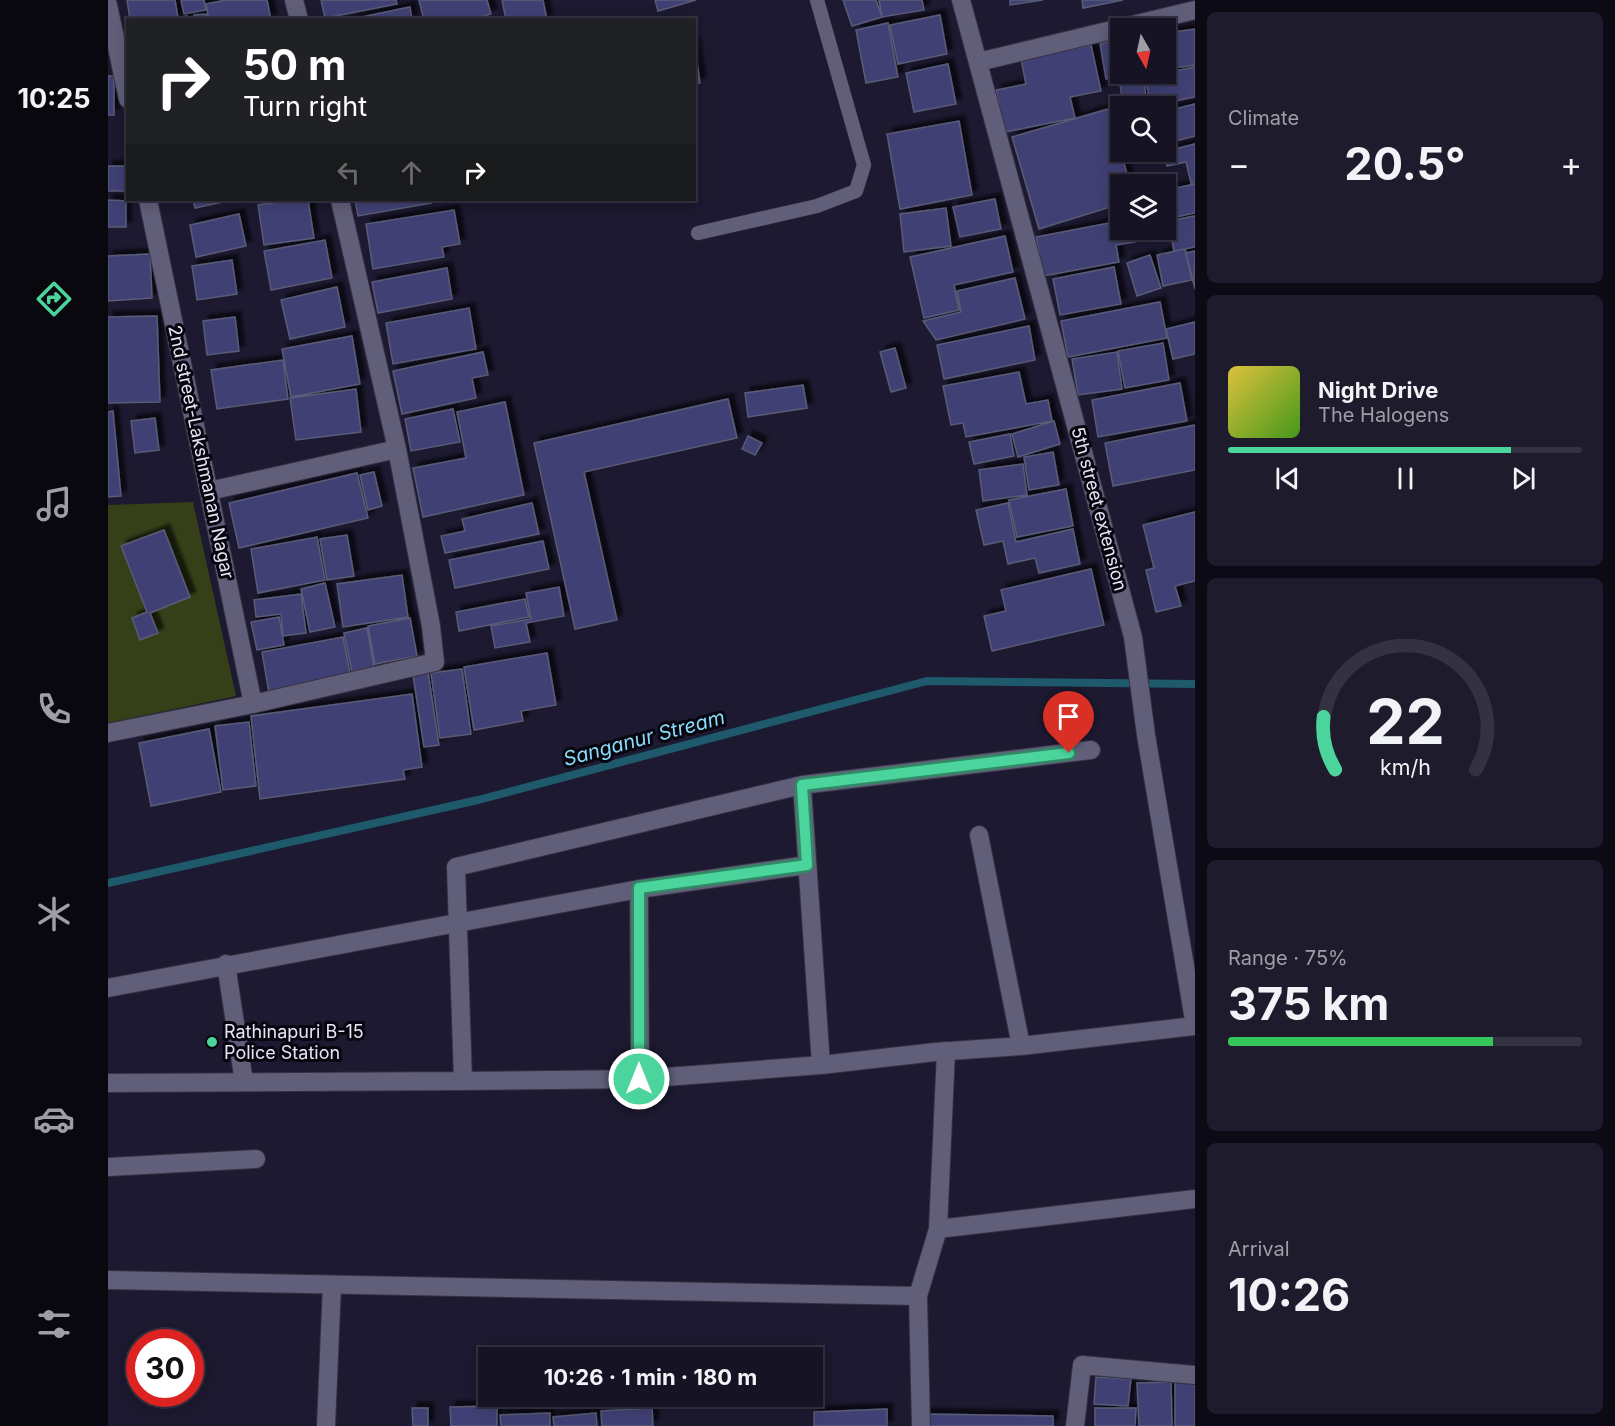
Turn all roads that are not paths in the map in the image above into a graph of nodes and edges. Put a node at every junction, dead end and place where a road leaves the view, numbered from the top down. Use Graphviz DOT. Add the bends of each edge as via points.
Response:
graph roads {
  1 [pos="294,0"];
  2 [pos="817,0"];
  3 [pos="960,0"];
  4 [pos="108,5"];
  5 [pos="1195,10"];
  6 [pos="298,18"];
  7 [pos="978,62"];
  8 [pos="126,90"];
  9 [pos="148,201"];
  10 [pos="340,201"];
  11 [pos="698,233"];
  12 [pos="397,448"];
  13 [pos="209,491"];
  14 [pos="253,704"];
  15 [pos="108,732"];
  16 [pos="1091,750"];
  17 [pos="802,785"];
  18 [pos="979,835"];
  19 [pos="807,865"];
  20 [pos="639,888"];
  21 [pos="458,922"];
  22 [pos="226,964"];
  23 [pos="108,988"];
  24 [pos="1195,1026"];
  25 [pos="1021,1046"];
  26 [pos="946,1051"];
  27 [pos="821,1065"];
  28 [pos="639,1079"];
  29 [pos="463,1081"];
  30 [pos="244,1082"];
  31 [pos="108,1083"];
  32 [pos="256,1159"];
  33 [pos="108,1167"];
  34 [pos="1195,1199"];
  35 [pos="938,1229"];
  36 [pos="108,1280"];
  37 [pos="332,1285"];
  38 [pos="918,1296"];
  39 [pos="1195,1375"];
  40 [pos="326,1426"];
  41 [pos="921,1426"];
  42 [pos="1075,1426"];
  1 -- 6 [label="street"];
  2 -- 11 [label="lane" via="864,165 856,191 817,207"];
  3 -- 7 [label="street, 5th street extension"];
  4 -- 8 [label="street"];
  5 -- 7 [label="street"];
  7 -- 24 [label="street, 5th street extension" via="1135,646 1146,735"];
  9 -- 13 [label="street, 2nd street-Lakshmanan Nagar"];
  10 -- 12 [label="street"];
  12 -- 13 [label="street"];
  12 -- 14 [label="street" via="435,662"];
  13 -- 14 [label="street, 2nd street-Lakshmanan Nagar"];
  14 -- 15 [label="street"];
  16 -- 17 [label="street"];
  17 -- 19 [label="street"];
  17 -- 21 [label="street" via="456,867"];
  18 -- 25 [label="street"];
  19 -- 20 [label="street"];
  19 -- 27 [label="street"];
  20 -- 21 [label="street"];
  20 -- 28 [label="street"];
  21 -- 22 [label="street"];
  21 -- 29 [label="street"];
  22 -- 23 [label="street"];
  22 -- 30 [label="street"];
  24 -- 25 [label="street"];
  25 -- 26 [label="street"];
  26 -- 27 [label="street"];
  26 -- 35 [label="street"];
  27 -- 28 [label="street"];
  28 -- 29 [label="street"];
  29 -- 30 [label="street"];
  30 -- 31 [label="street"];
  32 -- 33 [label="street"];
  34 -- 35 [label="street"];
  35 -- 38 [label="street"];
  36 -- 37 [label="street"];
  37 -- 38 [label="street"];
  37 -- 40 [label="street"];
  38 -- 41 [label="street"];
  39 -- 42 [label="street" via="1082,1365"];
}
